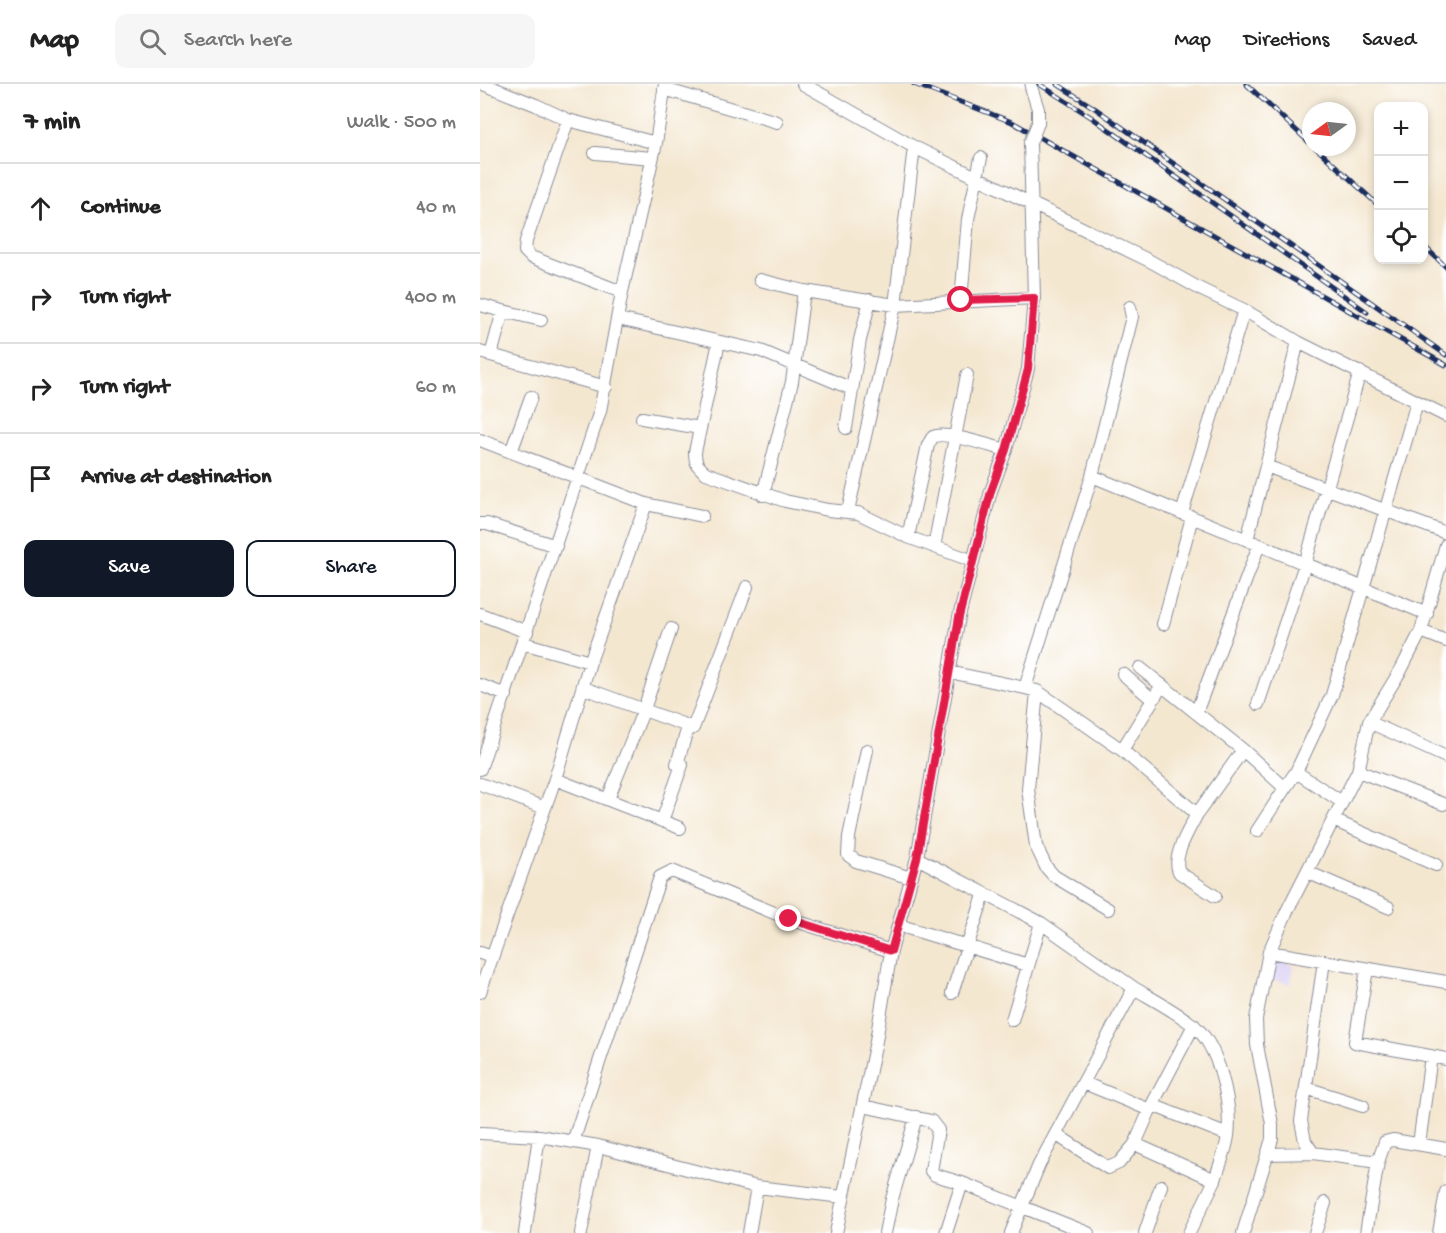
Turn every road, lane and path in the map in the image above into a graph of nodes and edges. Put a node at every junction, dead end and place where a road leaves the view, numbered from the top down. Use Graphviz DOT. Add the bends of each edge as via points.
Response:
graph roads {
  1 [pos="483,84"];
  2 [pos="803,84"];
  3 [pos="665,87"];
  4 [pos="1031,87"];
  5 [pos="568,120"];
  6 [pos="777,122"];
  7 [pos="656,143"];
  8 [pos="914,147"];
  9 [pos="595,153"];
  10 [pos="652,158"];
  11 [pos="981,158"];
  12 [pos="976,177"];
  13 [pos="1032,203"];
  14 [pos="760,280"];
  15 [pos="804,291"];
  16 [pos="622,292"];
  17 [pos="1034,298"];
  18 [pos="870,300"];
  19 [pos="961,300"];
  20 [pos="480,305"];
  21 [pos="895,305"];
  22 [pos="1130,307"];
  23 [pos="1244,310"];
  24 [pos="503,311"];
  25 [pos="618,319"];
  26 [pos="541,320"];
  27 [pos="719,342"];
  28 [pos="1298,342"];
  29 [pos="486,354"];
  30 [pos="794,364"];
  31 [pos="1360,372"];
  32 [pos="967,375"];
  33 [pos="606,387"];
  34 [pos="852,389"];
  35 [pos="531,397"];
  36 [pos="1418,402"];
  37 [pos="1446,416"];
  38 [pos="642,418"];
  39 [pos="700,428"];
  40 [pos="846,428"];
  41 [pos="955,437"];
  42 [pos="480,440"];
  43 [pos="1006,450"];
  44 [pos="511,452"];
  45 [pos="1266,466"];
  46 [pos="1092,476"];
  47 [pos="577,478"];
  48 [pos="1326,489"];
  49 [pos="763,495"];
  50 [pos="646,504"];
  51 [pos="848,511"];
  52 [pos="1386,512"];
  53 [pos="1186,515"];
  54 [pos="702,516"];
  55 [pos="480,524"];
  56 [pos="1446,532"];
  57 [pos="908,537"];
  58 [pos="1253,542"];
  59 [pos="1446,544"];
  60 [pos="556,546"];
  61 [pos="934,547"];
  62 [pos="973,561"];
  63 [pos="1305,564"];
  64 [pos="747,587"];
  65 [pos="1364,588"];
  66 [pos="480,614"];
  67 [pos="1427,614"];
  68 [pos="1163,624"];
  69 [pos="671,630"];
  70 [pos="1421,631"];
  71 [pos="525,637"];
  72 [pos="1446,641"];
  73 [pos="590,662"];
  74 [pos="1140,668"];
  75 [pos="949,672"];
  76 [pos="1123,674"];
  77 [pos="480,685"];
  78 [pos="1161,685"];
  79 [pos="584,688"];
  80 [pos="1031,689"];
  81 [pos="506,695"];
  82 [pos="1153,700"];
  83 [pos="1258,704"];
  84 [pos="644,709"];
  85 [pos="1196,713"];
  86 [pos="1369,722"];
  87 [pos="688,727"];
  88 [pos="483,748"];
  89 [pos="867,750"];
  90 [pos="1122,750"];
  91 [pos="1243,750"];
  92 [pos="1446,757"];
  93 [pos="480,769"];
  94 [pos="1358,771"];
  95 [pos="1296,772"];
  96 [pos="555,779"];
  97 [pos="480,784"];
  98 [pos="1285,788"];
  99 [pos="608,799"];
  100 [pos="1342,802"];
  101 [pos="1443,804"];
  102 [pos="545,807"];
  103 [pos="1197,813"];
  104 [pos="1333,820"];
  105 [pos="662,821"];
  106 [pos="680,828"];
  107 [pos="1257,831"];
  108 [pos="917,858"];
  109 [pos="1436,865"];
  110 [pos="1307,872"];
  111 [pos="911,878"];
  112 [pos="984,895"];
  113 [pos="1215,896"];
  114 [pos="1388,907"];
  115 [pos="1108,909"];
  116 [pos="1041,923"];
  117 [pos="898,924"];
  118 [pos="968,945"];
  119 [pos="891,951"];
  120 [pos="1269,952"];
  121 [pos="486,955"];
  122 [pos="1324,961"];
  123 [pos="1028,965"];
  124 [pos="1367,969"];
  125 [pos="1446,982"];
  126 [pos="1134,988"];
  127 [pos="480,992"];
  128 [pos="952,993"];
  129 [pos="1012,1020"];
  130 [pos="1194,1025"];
  131 [pos="1431,1056"];
  132 [pos="1446,1059"];
  133 [pos="1084,1083"];
  134 [pos="1306,1088"];
  135 [pos="863,1106"];
  136 [pos="1363,1106"];
  137 [pos="1151,1108"];
  138 [pos="916,1117"];
  139 [pos="480,1133"];
  140 [pos="1057,1135"];
  141 [pos="1228,1135"];
  142 [pos="539,1136"];
  143 [pos="573,1142"];
  144 [pos="1135,1144"];
  145 [pos="1419,1144"];
  146 [pos="598,1146"];
  147 [pos="1446,1149"];
  148 [pos="1313,1153"];
  149 [pos="1267,1154"];
  150 [pos="1378,1162"];
  151 [pos="1215,1180"];
  152 [pos="962,1183"];
  153 [pos="1161,1186"];
  154 [pos="758,1187"];
  155 [pos="1446,1192"];
  156 [pos="843,1197"];
  157 [pos="1325,1203"];
  158 [pos="1022,1208"];
  159 [pos="525,1233"];
  160 [pos="581,1233"];
  161 [pos="750,1233"];
  162 [pos="836,1233"];
  163 [pos="885,1233"];
  164 [pos="946,1233"];
  165 [pos="1011,1233"];
  166 [pos="1086,1233"];
  167 [pos="1145,1233"];
  168 [pos="1189,1233"];
  169 [pos="1244,1233"];
  170 [pos="1316,1233"];
  171 [pos="1366,1233"];
  172 [pos="1439,1233"];
  1 -- 5 [label="street"];
  2 -- 8 [label="street"];
  3 -- 6 [label="street"];
  3 -- 7 [label="street"];
  4 -- 13 [label="street, bridge" via="1038,109 1038,123 1030,143"];
  5 -- 7 [label="street"];
  5 -- 16 [label="street" via="525,251 531,257"];
  7 -- 10 [label="street"];
  8 -- 12 [label="street"];
  8 -- 21 [label="street"];
  9 -- 10 [label="street"];
  10 -- 16 [label="street"];
  11 -- 12 [label="street"];
  12 -- 13 [label="street"];
  12 -- 19 [label="street"];
  13 -- 17 [label="street"];
  13 -- 23 [label="street"];
  14 -- 15 [label="street"];
  15 -- 18 [label="street"];
  15 -- 30 [label="street"];
  16 -- 25 [label="street"];
  17 -- 19 [label="street"];
  17 -- 43 [label="street" via="1028,369"];
  18 -- 21 [label="street"];
  18 -- 34 [label="street"];
  19 -- 21 [label="street"];
  20 -- 24 [label="street"];
  21 -- 51 [label="street"];
  22 -- 46 [label="street" via="1132,317"];
  23 -- 28 [label="street"];
  23 -- 53 [label="street"];
  24 -- 26 [label="street"];
  24 -- 29 [label="street"];
  25 -- 27 [label="street"];
  25 -- 33 [label="street"];
  27 -- 30 [label="street" via="761,351"];
  27 -- 39 [label="street"];
  28 -- 31 [label="street"];
  28 -- 45 [label="street"];
  29 -- 33 [label="street"];
  30 -- 34 [label="street"];
  30 -- 49 [label="street"];
  31 -- 36 [label="street"];
  31 -- 48 [label="street"];
  32 -- 41 [label="street"];
  33 -- 47 [label="street"];
  34 -- 40 [label="street"];
  35 -- 44 [label="street"];
  36 -- 37 [label="street"];
  36 -- 52 [label="street"];
  38 -- 39 [label="street"];
  39 -- 49 [label="street" via="695,452 698,467"];
  41 -- 43 [label="street"];
  41 -- 57 [label="street" via="931,438"];
  41 -- 61 [label="street"];
  42 -- 44 [label="street"];
  43 -- 62 [label="street"];
  44 -- 47 [label="street"];
  45 -- 48 [label="street"];
  45 -- 58 [label="street"];
  46 -- 53 [label="street"];
  46 -- 80 [label="street"];
  47 -- 50 [label="street"];
  47 -- 60 [label="street"];
  48 -- 52 [label="street"];
  48 -- 63 [label="street"];
  49 -- 51 [label="street" via="805,506"];
  50 -- 54 [label="street"];
  50 -- 73 [label="street"];
  51 -- 57 [label="street"];
  52 -- 56 [label="street"];
  52 -- 65 [label="street"];
  53 -- 58 [label="street"];
  53 -- 68 [label="street"];
  55 -- 60 [label="street"];
  57 -- 61 [label="street"];
  58 -- 63 [label="street"];
  58 -- 85 [label="street"];
  59 -- 67 [label="street"];
  60 -- 71 [label="street"];
  61 -- 62 [label="street"];
  62 -- 75 [label="street"];
  63 -- 65 [label="street"];
  63 -- 83 [label="street"];
  64 -- 87 [label="street" via="696,724"];
  65 -- 67 [label="street"];
  65 -- 95 [label="street" via="1332,695"];
  66 -- 71 [label="street"];
  67 -- 70 [label="street"];
  69 -- 84 [label="street"];
  70 -- 72 [label="street"];
  70 -- 86 [label="street"];
  71 -- 73 [label="street"];
  71 -- 81 [label="street"];
  73 -- 79 [label="street"];
  74 -- 78 [label="street"];
  75 -- 80 [label="street"];
  75 -- 108 [label="street"];
  76 -- 82 [label="street"];
  77 -- 81 [label="street"];
  78 -- 82 [label="street"];
  78 -- 85 [label="street"];
  79 -- 84 [label="street"];
  79 -- 96 [label="street"];
  80 -- 90 [label="street"];
  80 -- 115 [label="street" via="1028,782 1036,846 1054,876"];
  81 -- 88 [label="street"];
  82 -- 90 [label="street"];
  84 -- 87 [label="street"];
  84 -- 99 [label="street"];
  85 -- 91 [label="street"];
  86 -- 92 [label="street"];
  86 -- 94 [label="street"];
  87 -- 105 [label="street"];
  88 -- 93 [label="street"];
  89 -- 111 [label="street" via="848,855"];
  90 -- 103 [label="street"];
  91 -- 98 [label="street"];
  91 -- 103 [label="street"];
  94 -- 100 [label="street"];
  94 -- 101 [label="street"];
  95 -- 98 [label="street"];
  95 -- 100 [label="street"];
  96 -- 99 [label="street"];
  96 -- 102 [label="street"];
  97 -- 102 [label="street"];
  98 -- 107 [label="street"];
  99 -- 105 [label="street"];
  100 -- 104 [label="street"];
  102 -- 121 [label="street"];
  103 -- 113 [label="street" via="1177,856 1177,869"];
  104 -- 109 [label="street"];
  104 -- 110 [label="street"];
  105 -- 106 [label="street"];
  108 -- 111 [label="street"];
  108 -- 112 [label="street"];
  110 -- 114 [label="street"];
  110 -- 120 [label="street"];
  111 -- 117 [label="street"];
  112 -- 116 [label="street"];
  112 -- 118 [label="street"];
  116 -- 123 [label="street"];
  116 -- 126 [label="street"];
  117 -- 118 [label="street"];
  117 -- 119 [label="street"];
  118 -- 123 [label="street"];
  118 -- 128 [label="street"];
  119 -- 135 [label="street"];
  119 -- 143 [label="street" via="789,919 672,871 660,877"];
  120 -- 122 [label="street"];
  120 -- 149 [label="street" via="1256,1019 1272,1124"];
  121 -- 127 [label="street"];
  122 -- 124 [label="street"];
  122 -- 134 [label="street"];
  123 -- 129 [label="street"];
  124 -- 125 [label="street"];
  124 -- 131 [label="street" via="1355,1042"];
  126 -- 130 [label="street"];
  126 -- 133 [label="street"];
  130 -- 137 [label="street"];
  130 -- 141 [label="street" via="1206,1039 1220,1073 1227,1096"];
  131 -- 132 [label="street"];
  131 -- 145 [label="street"];
  133 -- 137 [label="street"];
  133 -- 140 [label="street"];
  134 -- 136 [label="street"];
  134 -- 148 [label="street" via="1302,1121 1305,1141"];
  135 -- 138 [label="street"];
  135 -- 156 [label="street"];
  137 -- 141 [label="street"];
  137 -- 144 [label="street"];
  138 -- 152 [label="street" via="932,1121 938,1130 931,1171"];
  138 -- 163 [label="street"];
  139 -- 142 [label="street"];
  140 -- 144 [label="street" via="1108,1168 1119,1163"];
  140 -- 158 [label="street" via="1039,1165"];
  141 -- 151 [label="street"];
  142 -- 143 [label="street"];
  142 -- 159 [label="street"];
  143 -- 146 [label="street"];
  144 -- 151 [label="street"];
  145 -- 147 [label="street"];
  145 -- 150 [label="street" via="1385,1142"];
  146 -- 154 [label="street"];
  146 -- 160 [label="street"];
  148 -- 149 [label="street"];
  148 -- 150 [label="street"];
  149 -- 169 [label="street"];
  150 -- 171 [label="street"];
  151 -- 168 [label="street"];
  152 -- 158 [label="street"];
  152 -- 164 [label="street"];
  153 -- 167 [label="street"];
  154 -- 156 [label="street"];
  154 -- 161 [label="street"];
  155 -- 172 [label="street"];
  156 -- 162 [label="street"];
  157 -- 170 [label="street"];
  158 -- 165 [label="street"];
  158 -- 166 [label="street"];
}
